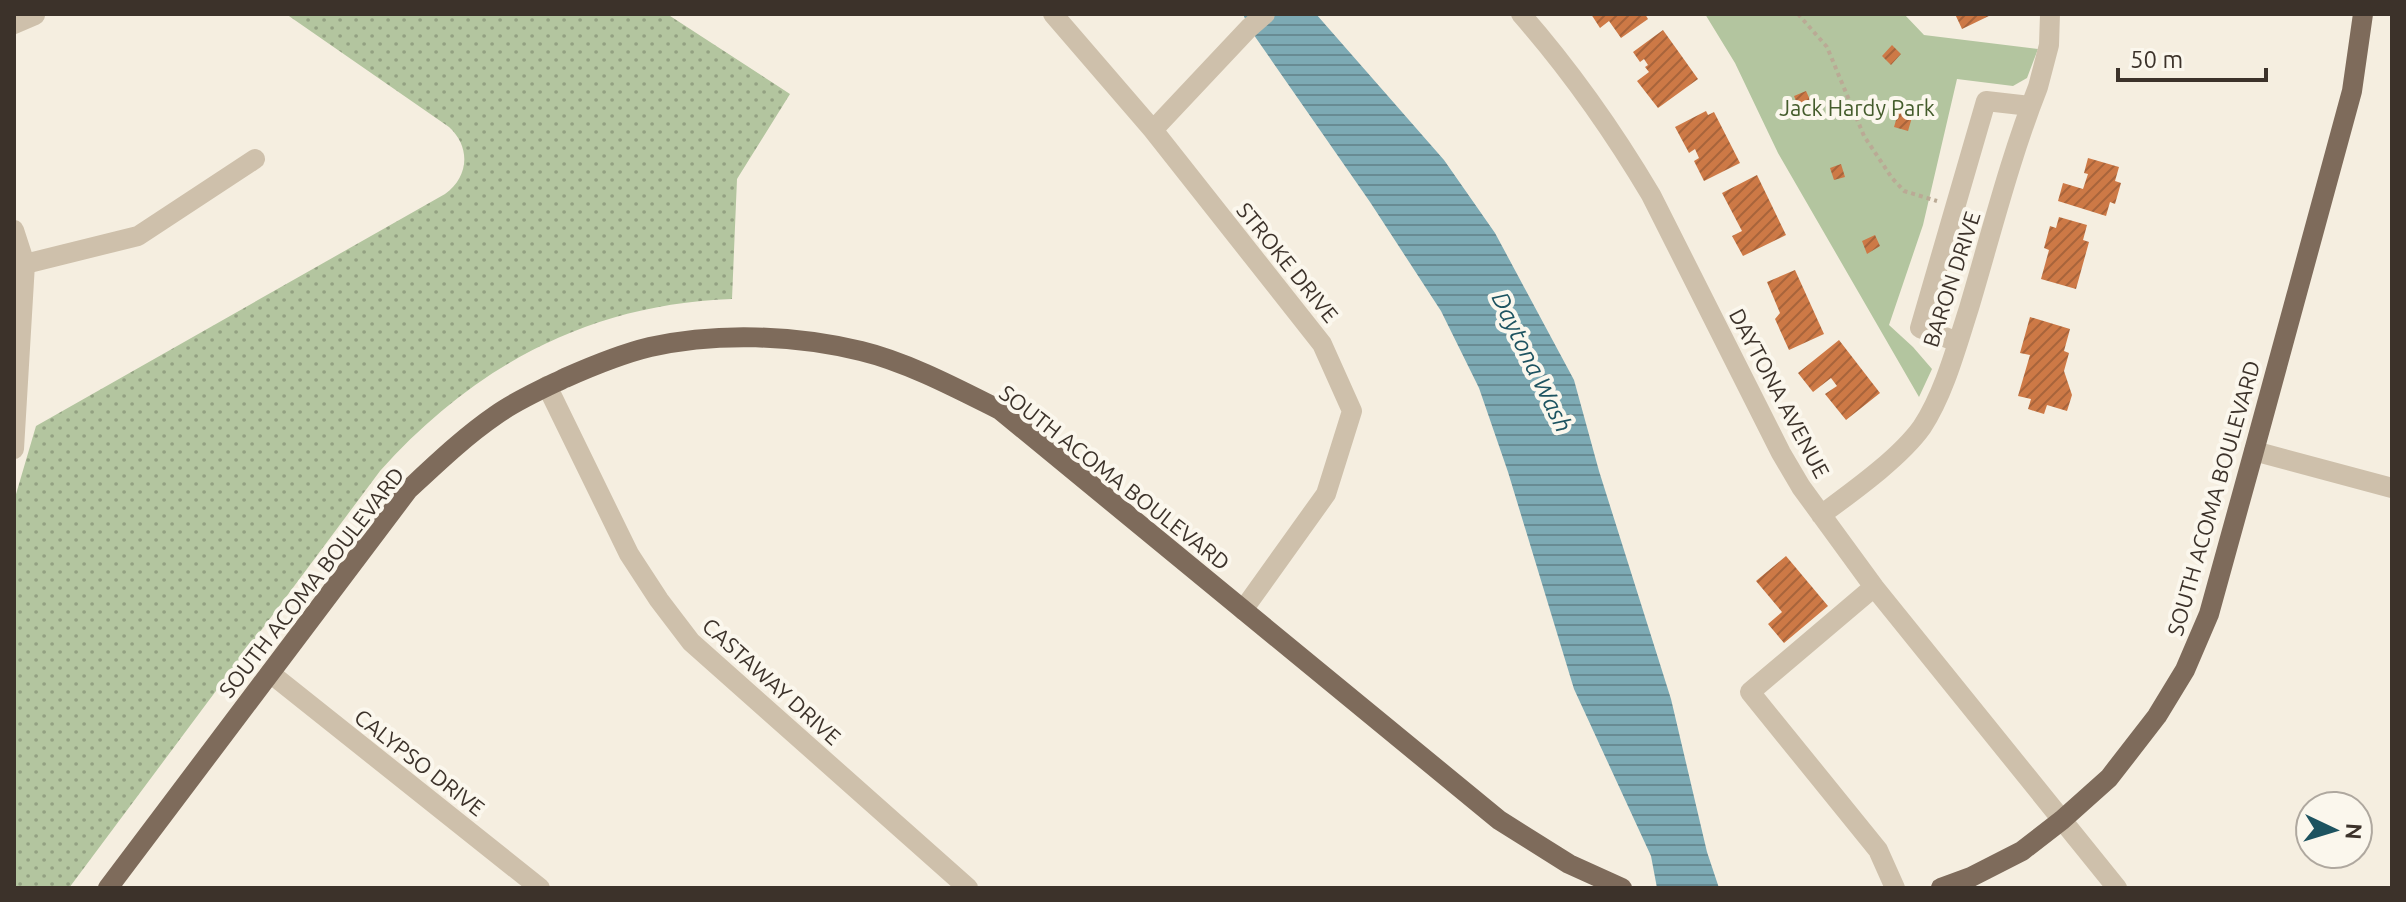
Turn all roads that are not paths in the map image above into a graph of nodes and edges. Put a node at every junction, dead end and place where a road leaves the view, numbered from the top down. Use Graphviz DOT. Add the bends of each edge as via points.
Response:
graph roads {
  1 [pos="1053,14"];
  2 [pos="1265,14"];
  3 [pos="1521,14"];
  4 [pos="2050,14"];
  5 [pos="2363,14"];
  6 [pos="35,15"];
  7 [pos="14,24"];
  8 [pos="2030,106"];
  9 [pos="1153,130"];
  10 [pos="255,159"];
  11 [pos="14,230"];
  12 [pos="25,264"];
  13 [pos="1958,342"];
  14 [pos="547,386"];
  15 [pos="14,449"];
  16 [pos="2254,451"];
  17 [pos="2392,488"];
  18 [pos="1821,515"];
  19 [pos="1874,587"];
  20 [pos="1243,610"];
  21 [pos="270,673"];
  22 [pos="2062,820"];
  23 [pos="108,888"];
  24 [pos="540,888"];
  25 [pos="968,888"];
  26 [pos="1622,888"];
  27 [pos="1895,888"];
  28 [pos="1941,888"];
  29 [pos="2117,888"];
  1 -- 9 [label="street, STROKE DRIVE"];
  2 -- 9 [label="street"];
  3 -- 18 [label="street, DAYTONA AVENUE" via="1599,114 1651,195 1781,453"];
  4 -- 8 [label="street, BARON DRIVE" via="2049,45"];
  5 -- 16 [label="main road, SOUTH ACOMA BOULEVARD" via="2352,91"];
  6 -- 7 [label="street"];
  8 -- 13 [label="street, BARON DRIVE"];
  8 -- 13 [label="street" via="1986,101 1920,328"];
  9 -- 20 [label="street, STROKE DRIVE" via="1322,344 1352,411 1326,494"];
  10 -- 12 [label="street" via="138,236"];
  11 -- 12 [label="street"];
  12 -- 15 [label="street"];
  13 -- 18 [label="street, BARON DRIVE" via="1922,427 1896,455"];
  14 -- 20 [label="main road, SOUTH ACOMA BOULEVARD" via="650,347 717,337 786,339 862,351 934,377 1000,410"];
  14 -- 21 [label="main road, SOUTH ACOMA BOULEVARD" via="497,414 408,490"];
  14 -- 25 [label="street, CASTAWAY DRIVE" via="629,554 691,642"];
  16 -- 17 [label="street"];
  16 -- 22 [label="main road, SOUTH ACOMA BOULEVARD" via="2209,614 2185,670 2109,778"];
  18 -- 19 [label="street, DAYTONA AVENUE"];
  19 -- 22 [label="street, DAYTONA AVENUE"];
  19 -- 27 [label="street" via="1750,692 1878,850"];
  20 -- 26 [label="main road, SOUTH ACOMA BOULEVARD" via="1499,820 1569,864"];
  21 -- 23 [label="main road, SOUTH ACOMA BOULEVARD"];
  21 -- 24 [label="street, CALYPSO DRIVE"];
  22 -- 28 [label="main road, SOUTH ACOMA BOULEVARD" via="2022,851"];
  22 -- 29 [label="street, DAYTONA AVENUE"];
}
